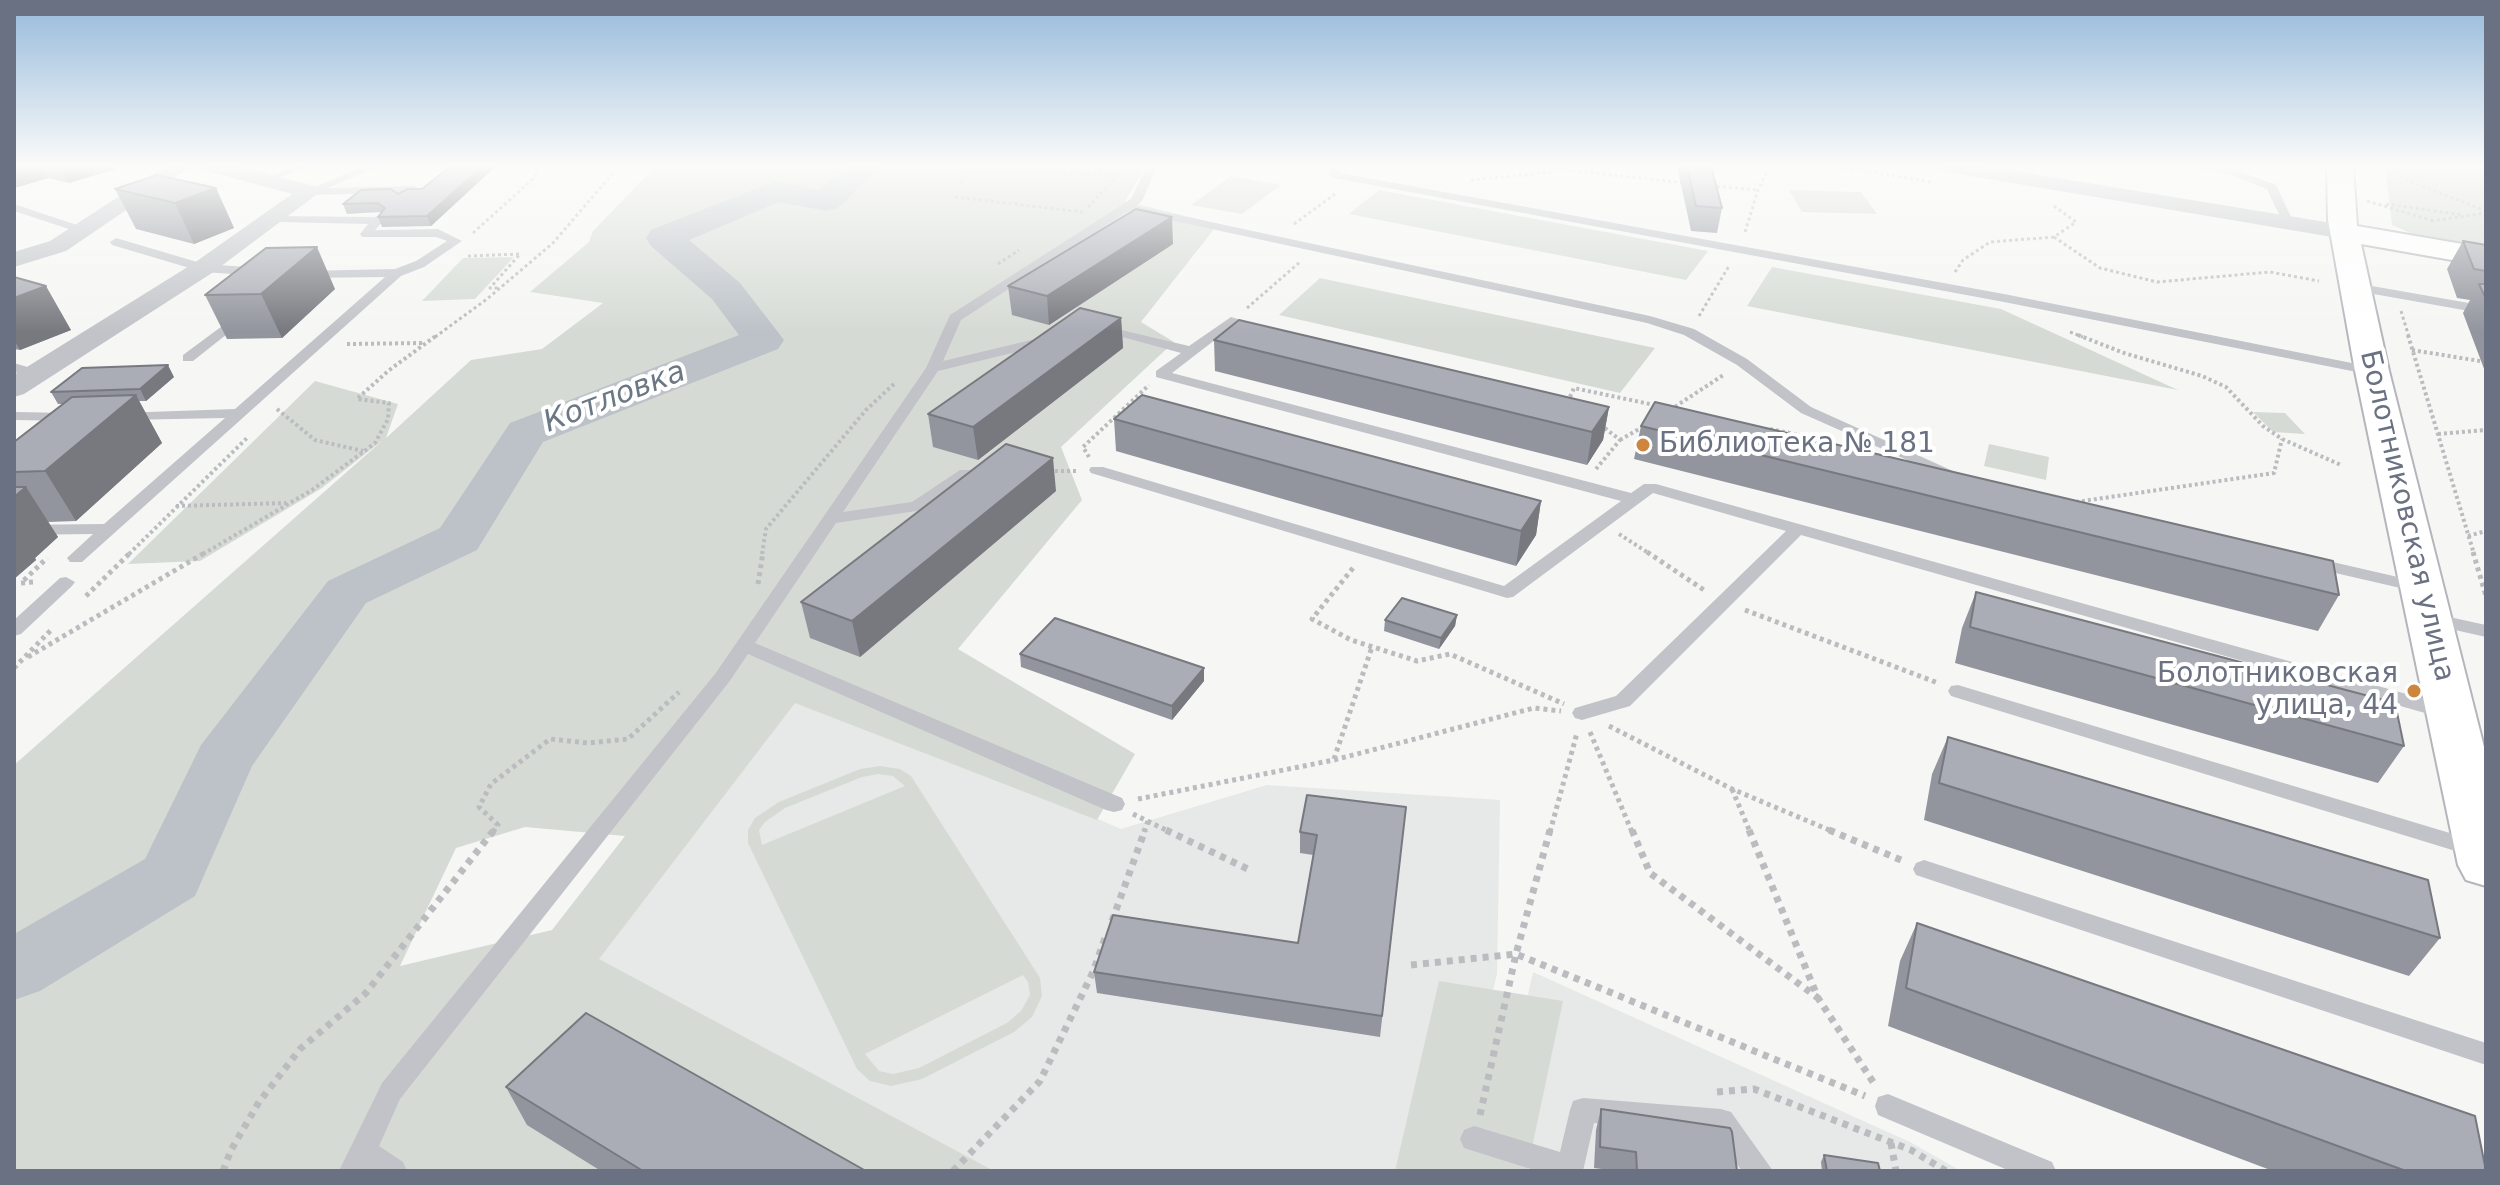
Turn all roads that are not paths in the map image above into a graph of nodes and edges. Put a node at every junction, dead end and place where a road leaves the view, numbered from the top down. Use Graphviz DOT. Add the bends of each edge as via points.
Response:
graph roads {
  1 [pos="56,221"];
  2 [pos="95,221"];
  3 [pos="273,221"];
  4 [pos="378,221"];
  5 [pos="1104,221"];
  6 [pos="1192,221"];
  7 [pos="1586,221"];
  8 [pos="2354,221"];
  9 [pos="2372,221"];
  10 [pos="82,230"];
  11 [pos="116,242"];
  12 [pos="2486,257"];
  13 [pos="14,260"];
  14 [pos="203,268"];
  15 [pos="397,273"];
  16 [pos="2337,284"];
  17 [pos="2486,310"];
  18 [pos="247,311"];
  19 [pos="1087,326"];
  20 [pos="1062,330"];
  21 [pos="1277,332"];
  22 [pos="1192,351"];
  23 [pos="188,358"];
  24 [pos="933,368"];
  25 [pos="25,370"];
  26 [pos="2372,371"];
  27 [pos="14,388"];
  28 [pos="237,413"];
  29 [pos="14,416"];
  30 [pos="1097,470"];
  31 [pos="966,473"];
  32 [pos="1979,481"];
  33 [pos="1634,499"];
  34 [pos="830,519"];
  35 [pos="107,529"];
  36 [pos="1798,529"];
  37 [pos="14,530"];
  38 [pos="2286,555"];
  39 [pos="76,558"];
  40 [pos="66,582"];
  41 [pos="2427,604"];
  42 [pos="14,630"];
  43 [pos="2486,631"];
  44 [pos="743,645"];
  45 [pos="1958,691"];
  46 [pos="1582,713"];
  47 [pos="2450,713"];
  48 [pos="1114,804"];
  49 [pos="2484,858"];
  50 [pos="1924,869"];
  51 [pos="2486,1054"];
  52 [pos="1888,1106"];
  53 [pos="1474,1139"];
  54 [pos="358,1161"];
  55 [pos="1569,1169"];
  56 [pos="393,1171"];
  57 [pos="1759,1171"];
  58 [pos="2042,1171"];
  1 -- 10 [label="lane"];
  2 -- 10 [label="street"];
  3 -- 14 [label="street"];
  4 -- 15 [label="lane" via="366,234 438,233 456,241"];
  5 -- 24 [label="lane" via="955,318"];
  6 -- 32 [label="lane" via="1689,332 1742,362 1806,410 1949,474"];
  7 -- 26 [label="lane"];
  8 -- 16 [label="street, Болотниковская улица"];
  9 -- 12 [label="street"];
  10 -- 13 [label="street" via="58,246"];
  11 -- 14 [label="lane"];
  14 -- 15 [label="lane"];
  14 -- 25 [label="street"];
  15 -- 28 [label="lane"];
  16 -- 17 [label="lane"];
  16 -- 26 [label="street, Болотниковская улица"];
  18 -- 23 [label="lane"];
  19 -- 22 [label="lane"];
  20 -- 24 [label="lane" via="1041,343"];
  21 -- 22 [label="lane" via="1231,321"];
  22 -- 33 [label="lane" via="1161,374"];
  24 -- 34 [label="lane"];
  25 -- 27 [label="street"];
  26 -- 41 [label="street, Болотниковская улица"];
  28 -- 29 [label="lane" via="107,419"];
  28 -- 35 [label="lane"];
  30 -- 33 [label="lane" via="1507,593"];
  31 -- 34 [label="lane" via="917,506"];
  33 -- 36 [label="lane" via="1650,487"];
  34 -- 44 [label="lane"];
  35 -- 37 [label="lane"];
  35 -- 39 [label="lane"];
  36 -- 46 [label="lane" via="1623,701"];
  36 -- 47 [label="lane"];
  38 -- 41 [label="lane"];
  40 -- 42 [label="lane"];
  41 -- 43 [label="lane"];
  41 -- 47 [label="street, Болотниковская улица"];
  44 -- 48 [label="lane"];
  44 -- 54 [label="lane" via="391,1091"];
  45 -- 49 [label="lane"];
  47 -- 49 [label="street, Болотниковская улица"];
  50 -- 51 [label="lane"];
  52 -- 58 [label="lane"];
  53 -- 55 [label="lane"];
  54 -- 56 [label="lane"];
  55 -- 57 [label="lane" via="1583,1110 1721,1121"];
}
